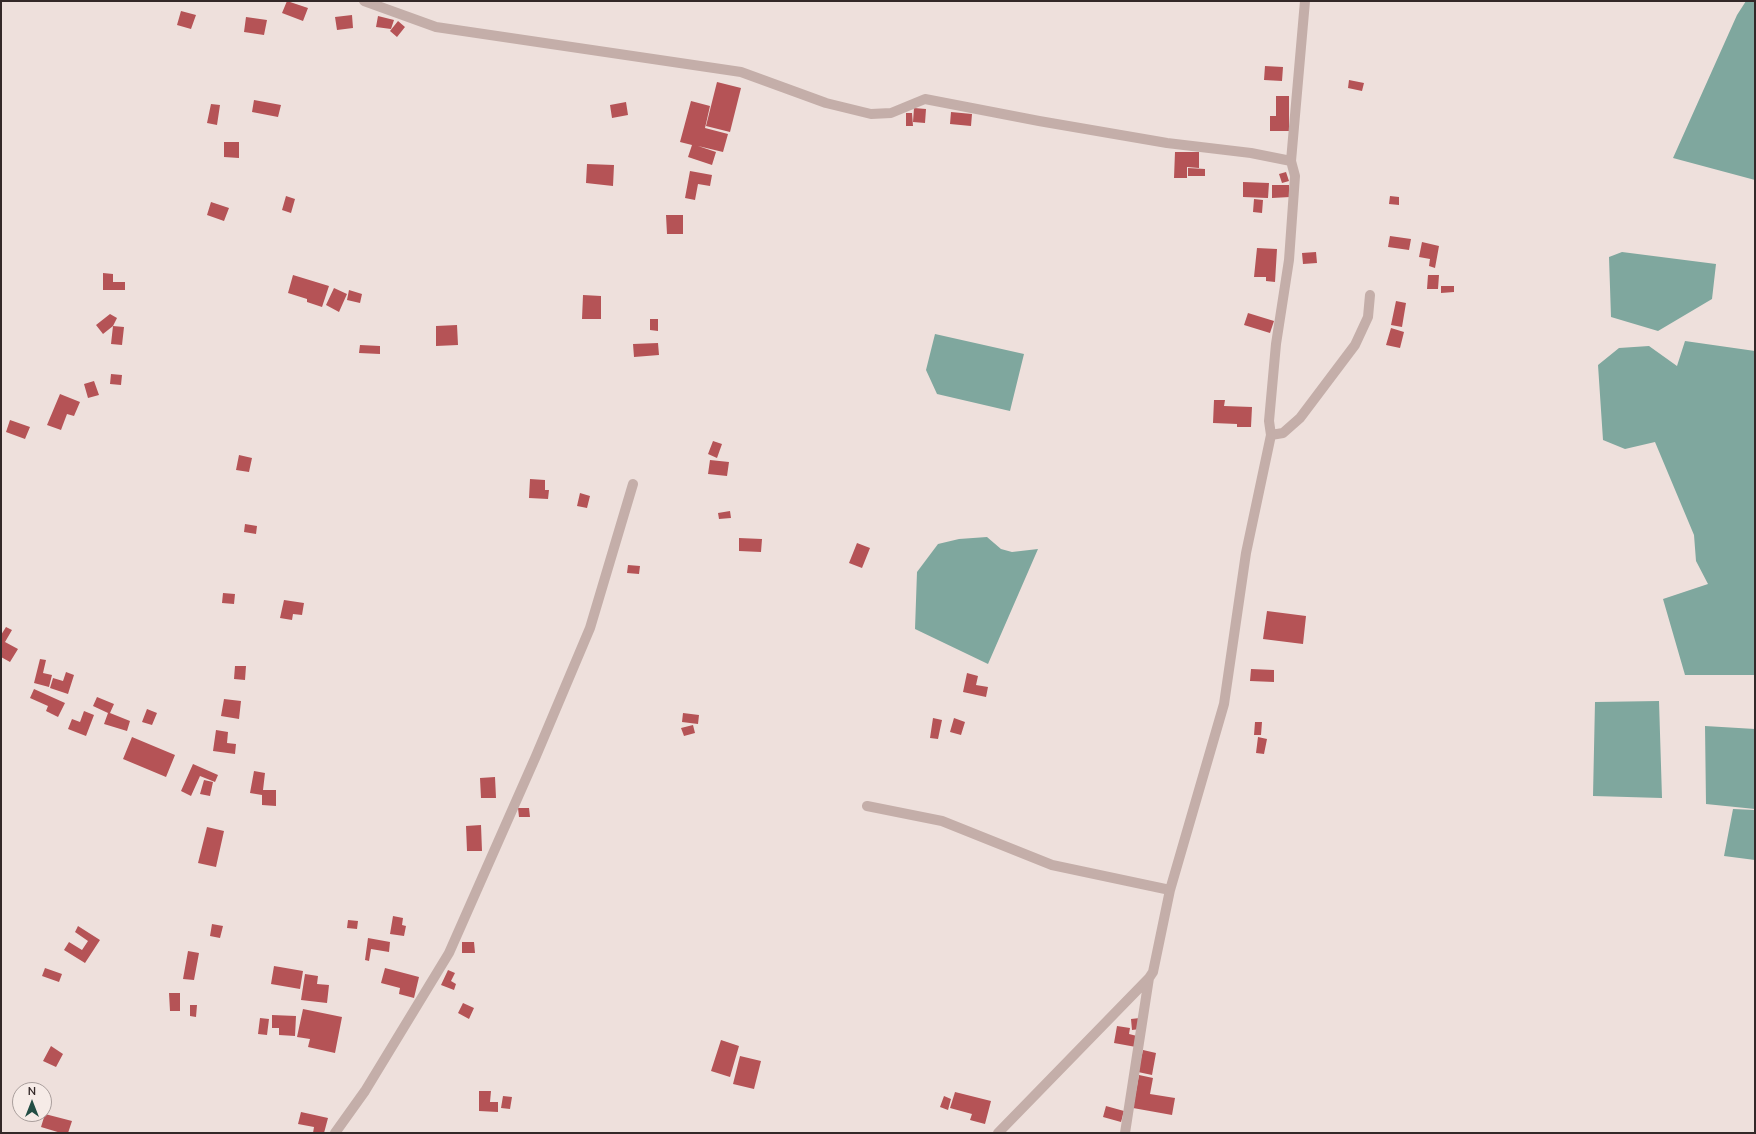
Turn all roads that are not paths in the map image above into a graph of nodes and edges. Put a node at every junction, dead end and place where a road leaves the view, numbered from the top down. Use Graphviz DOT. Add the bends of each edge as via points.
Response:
graph roads {
  1 [pos="364,1"];
  2 [pos="1305,1"];
  3 [pos="1291,161"];
  4 [pos="1370,294"];
  5 [pos="1271,435"];
  6 [pos="633,484"];
  7 [pos="867,806"];
  8 [pos="1170,890"];
  9 [pos="1149,978"];
  10 [pos="335,1133"];
  11 [pos="998,1133"];
  12 [pos="1125,1133"];
  1 -- 3 [label="street" via="436,26 740,72 826,103 871,114 891,113 925,99 1167,143 1251,153"];
  2 -- 3 [label="street"];
  3 -- 5 [label="street" via="1295,176 1290,260 1276,344 1269,421"];
  4 -- 5 [label="street" via="1368,317 1355,345 1300,418 1283,432"];
  5 -- 8 [label="street" via="1246,552 1224,704"];
  6 -- 10 [label="street" via="590,628 449,953 365,1091"];
  7 -- 8 [label="street" via="942,821 1052,865"];
  8 -- 9 [label="street" via="1153,972"];
  9 -- 11 [label="street"];
  9 -- 12 [label="street"];
}
